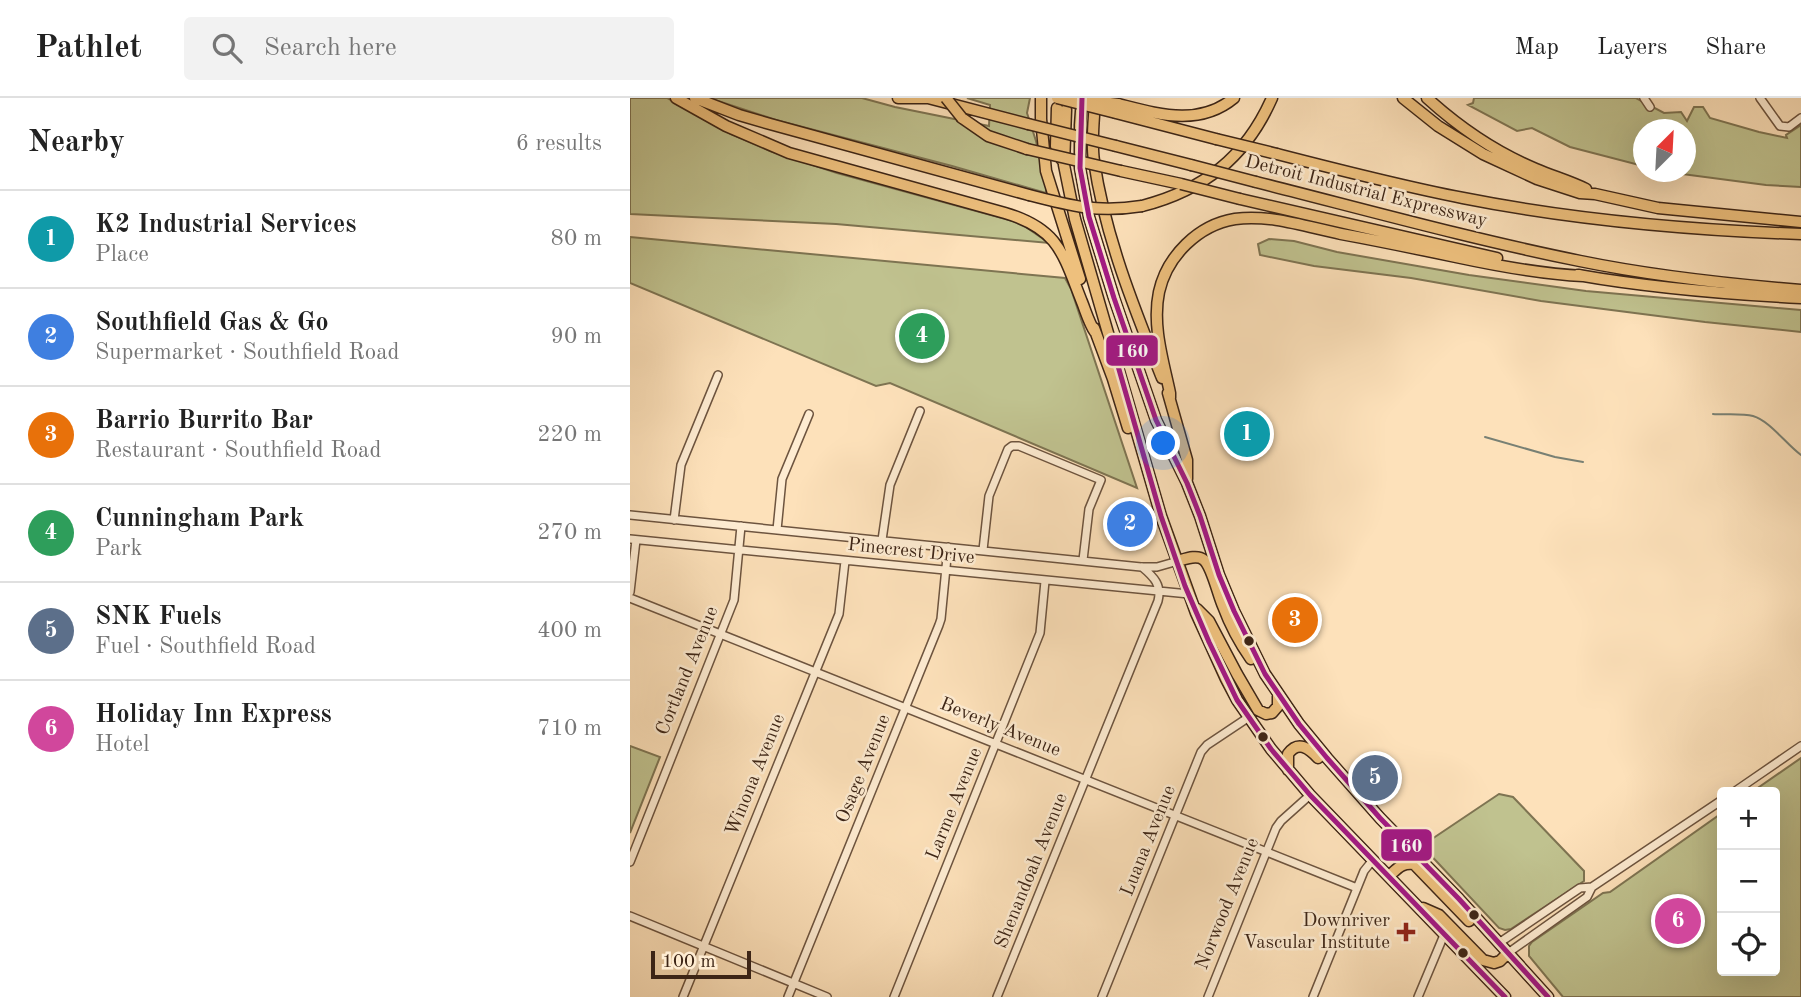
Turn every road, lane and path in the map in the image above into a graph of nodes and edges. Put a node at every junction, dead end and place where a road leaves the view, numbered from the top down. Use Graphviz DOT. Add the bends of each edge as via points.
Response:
graph roads {
  1 [pos="676,98"];
  2 [pos="695,98"];
  3 [pos="898,98"];
  4 [pos="929,98"];
  5 [pos="946,98"];
  6 [pos="1041,98"];
  7 [pos="1082,98"];
  8 [pos="1097,98"];
  9 [pos="1234,98"];
  10 [pos="1272,98"];
  11 [pos="1403,98"];
  12 [pos="1427,98"];
  13 [pos="1644,98"];
  14 [pos="1760,98"];
  15 [pos="1060,104"];
  16 [pos="1650,107"];
  17 [pos="1117,109"];
  18 [pos="1801,118"];
  19 [pos="1595,194"];
  20 [pos="1801,222"];
  21 [pos="1801,234"];
  22 [pos="1583,276"];
  23 [pos="1801,290"];
  24 [pos="1801,298"];
  25 [pos="1095,332"];
  26 [pos="718,375"];
  27 [pos="1170,398"];
  28 [pos="920,411"];
  29 [pos="809,414"];
  30 [pos="1187,483"];
  31 [pos="630,515"];
  32 [pos="1161,516"];
  33 [pos="674,520"];
  34 [pos="741,526"];
  35 [pos="777,530"];
  36 [pos="633,539"];
  37 [pos="882,540"];
  38 [pos="948,547"];
  39 [pos="739,550"];
  40 [pos="983,550"];
  41 [pos="1083,560"];
  42 [pos="845,561"];
  43 [pos="1178,561"];
  44 [pos="1141,566"];
  45 [pos="946,571"];
  46 [pos="1045,581"];
  47 [pos="630,592"];
  48 [pos="1161,592"];
  49 [pos="630,598"];
  50 [pos="1191,599"];
  51 [pos="720,633"];
  52 [pos="1262,667"];
  53 [pos="815,672"];
  54 [pos="1278,694"];
  55 [pos="906,708"];
  56 [pos="1249,718"];
  57 [pos="996,744"];
  58 [pos="1801,746"];
  59 [pos="1288,770"];
  60 [pos="1086,780"];
  61 [pos="1741,787"];
  62 [pos="1310,795"];
  63 [pos="1717,803"];
  64 [pos="1176,816"];
  65 [pos="1380,818"];
  66 [pos="1266,852"];
  67 [pos="1372,861"];
  68 [pos="630,862"];
  69 [pos="1389,877"];
  70 [pos="1592,887"];
  71 [pos="1357,888"];
  72 [pos="1419,907"];
  73 [pos="630,916"];
  74 [pos="1444,935"];
  75 [pos="1495,939"];
  76 [pos="703,946"];
  77 [pos="1508,953"];
  78 [pos="793,983"];
  79 [pos="683,997"];
  80 [pos="788,997"];
  81 [pos="827,997"];
  82 [pos="894,997"];
  83 [pos="997,997"];
  84 [pos="1102,997"];
  85 [pos="1208,997"];
  86 [pos="1313,997"];
  87 [pos="1418,997"];
  88 [pos="1505,997"];
  89 [pos="1548,997"];
  1 -- 25 [label="highway" via="789,153 1033,223 1053,239 1065,259"];
  2 -- 10 [label="highway, bridge" via="738,115 1029,195 1072,206 1120,210 1167,199 1204,181 1227,164 1256,131"];
  3 -- 4 [label="highway, Detroit Industrial Expressway"];
  4 -- 23 [label="highway, Detroit Industrial Expressway, bridge" via="1582,262"];
  5 -- 22 [label="highway, bridge" via="971,125 1000,142"];
  6 -- 25 [label="highway" via="1046,171"];
  7 -- 30 [label="highway" via="1080,168 1089,217 1156,420"];
  8 -- 27 [label="highway" via="1094,159 1101,201"];
  9 -- 17 [label="highway" via="1209,113 1192,116"];
  11 -- 19 [label="highway" via="1492,159 1536,179"];
  12 -- 19 [label="highway" via="1484,143"];
  13 -- 16 [label="street"];
  14 -- 18 [label="street" via="1782,127"];
  15 -- 17 [label="highway, Detroit Industrial Expressway, bridge"];
  15 -- 32 [label="highway" via="1056,146"];
  17 -- 21 [label="highway, Detroit Industrial Expressway, bridge" via="1216,139 1465,199 1692,228"];
  19 -- 20 [label="highway" via="1658,208"];
  22 -- 24 [label="highway"];
  22 -- 27 [label="highway" via="1554,275 1273,220 1223,222 1185,244 1167,268 1159,292 1157,320"];
  25 -- 32 [label="highway" via="1152,505"];
  26 -- 33 [label="street" via="681,465"];
  27 -- 30 [label="highway" via="1187,460"];
  28 -- 37 [label="street" via="890,485"];
  29 -- 35 [label="street" via="782,479"];
  30 -- 52 [label="highway" via="1230,603"];
  31 -- 33 [label="street, Pinecrest Drive"];
  32 -- 43 [label="highway"];
  33 -- 34 [label="street, Pinecrest Drive"];
  34 -- 35 [label="street, Pinecrest Drive"];
  34 -- 39 [label="street, Cortland Avenue"];
  35 -- 37 [label="street, Pinecrest Drive"];
  36 -- 39 [label="street, Pinecrest Drive"];
  36 -- 47 [label="street"];
  37 -- 38 [label="street, Pinecrest Drive"];
  38 -- 40 [label="street, Pinecrest Drive"];
  38 -- 45 [label="street, Osage Avenue"];
  39 -- 42 [label="street, Pinecrest Drive"];
  39 -- 51 [label="street, Cortland Avenue" via="734,600"];
  40 -- 41 [label="street, Pinecrest Drive"];
  40 -- 41 [label="street" via="989,496 1008,449 1015,446 1101,480 1089,509"];
  41 -- 44 [label="street, Pinecrest Drive"];
  42 -- 45 [label="street, Pinecrest Drive"];
  42 -- 53 [label="street, Winona Avenue" via="839,614"];
  43 -- 44 [label="street, Pinecrest Drive"];
  43 -- 50 [label="highway"];
  43 -- 52 [label="highway" via="1201,558 1207,563 1238,641"];
  44 -- 48 [label="street"];
  45 -- 46 [label="street, Pinecrest Drive"];
  45 -- 55 [label="street, Osage Avenue" via="941,619"];
  46 -- 48 [label="street, Pinecrest Drive"];
  46 -- 57 [label="street, Larme Avenue" via="1040,633"];
  48 -- 50 [label="street, Pinecrest Drive"];
  48 -- 60 [label="street, Shenandoah Avenue"];
  49 -- 51 [label="street, Beverly Avenue"];
  50 -- 54 [label="highway" via="1209,621 1258,710 1272,713 1278,706"];
  50 -- 56 [label="highway" via="1226,679"];
  51 -- 53 [label="street, Beverly Avenue"];
  51 -- 68 [label="street, Cortland Avenue"];
  52 -- 54 [label="highway"];
  53 -- 55 [label="street, Beverly Avenue"];
  53 -- 76 [label="street, Winona Avenue"];
  54 -- 65 [label="highway"];
  55 -- 57 [label="street, Beverly Avenue"];
  55 -- 78 [label="street, Osage Avenue"];
  56 -- 59 [label="highway"];
  56 -- 64 [label="street, Luana Avenue" via="1203,748"];
  57 -- 60 [label="street, Beverly Avenue"];
  57 -- 82 [label="street, Larme Avenue"];
  58 -- 61 [label="street"];
  59 -- 62 [label="highway"];
  59 -- 65 [label="highway" via="1291,750 1307,747"];
  60 -- 64 [label="street, Beverly Avenue"];
  60 -- 83 [label="street, Shenandoah Avenue"];
  62 -- 66 [label="street, Norwood Avenue" via="1279,824"];
  62 -- 67 [label="highway"];
  63 -- 70 [label="street"];
  64 -- 66 [label="street, Beverly Avenue"];
  64 -- 84 [label="street, Luana Avenue"];
  65 -- 75 [label="highway"];
  66 -- 71 [label="street, Beverly Avenue"];
  66 -- 85 [label="street, Norwood Avenue"];
  67 -- 69 [label="highway"];
  67 -- 71 [label="street"];
  69 -- 72 [label="highway"];
  69 -- 75 [label="highway" via="1402,864 1413,864 1470,922"];
  70 -- 75 [label="street" via="1580,888"];
  70 -- 77 [label="street" via="1587,897"];
  71 -- 86 [label="street"];
  72 -- 74 [label="highway"];
  72 -- 77 [label="highway" via="1439,915 1483,960 1494,963"];
  73 -- 76 [label="street"];
  74 -- 87 [label="street"];
  74 -- 88 [label="highway"];
  75 -- 77 [label="highway"];
  76 -- 78 [label="street"];
  76 -- 79 [label="street, Winona Avenue"];
  77 -- 89 [label="highway"];
  78 -- 80 [label="street, Osage Avenue"];
  78 -- 81 [label="street"];
}
